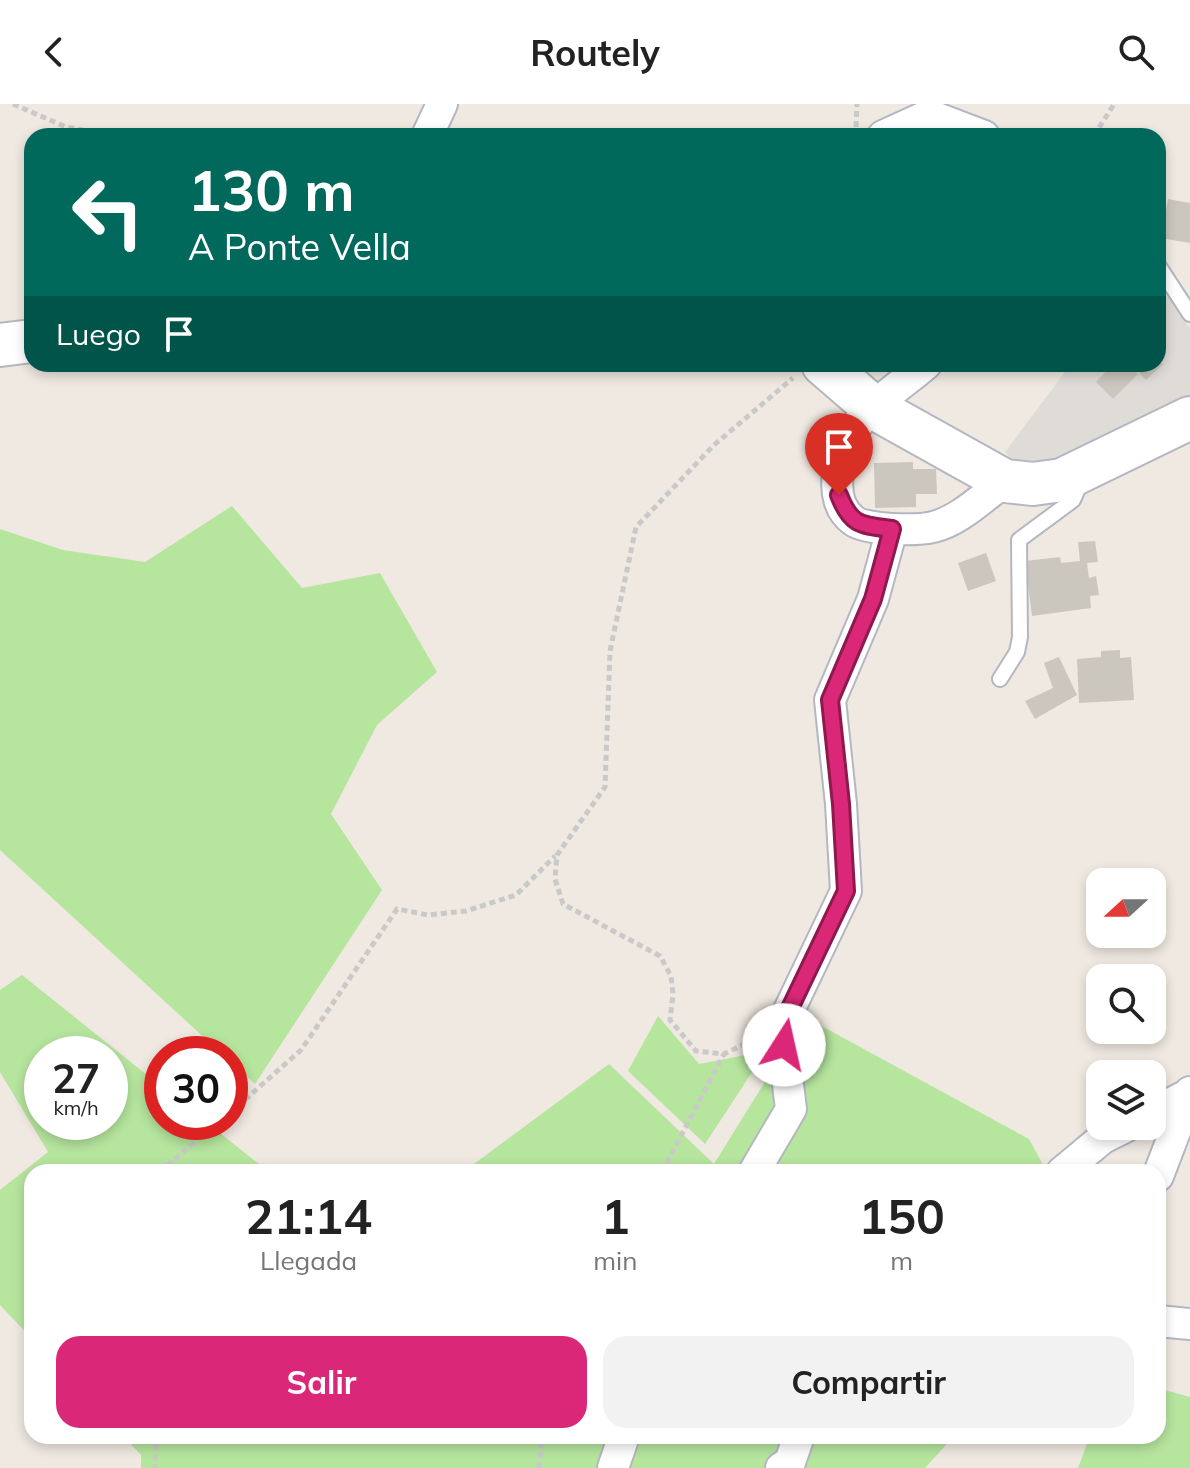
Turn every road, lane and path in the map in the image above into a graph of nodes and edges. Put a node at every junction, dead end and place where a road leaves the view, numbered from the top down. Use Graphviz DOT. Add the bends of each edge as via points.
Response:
graph roads {
  1 [pos="13,104"];
  2 [pos="442,104"];
  3 [pos="857,104"];
  4 [pos="1114,104"];
  5 [pos="72,128"];
  6 [pos="431,128"];
  7 [pos="856,128"];
  8 [pos="901,128"];
  9 [pos="963,128"];
  10 [pos="1099,128"];
  11 [pos="1166,274"];
  12 [pos="1185,296"];
  13 [pos="1190,314"];
  14 [pos="24,342"];
  15 [pos="0,345"];
  16 [pos="806,372"];
  17 [pos="815,372"];
  18 [pos="921,372"];
  19 [pos="892,418"];
  20 [pos="1190,418"];
  21 [pos="1087,469"];
  22 [pos="1005,481"];
  23 [pos="876,526"];
  24 [pos="1000,679"];
  25 [pos="557,855"];
  26 [pos="1188,1094"];
  27 [pos="248,1097"];
  28 [pos="1166,1106"];
  29 [pos="196,1140"];
  30 [pos="1101,1140"];
  31 [pos="165,1164"];
  32 [pos="666,1164"];
  33 [pos="759,1164"];
  34 [pos="1072,1164"];
  35 [pos="1162,1164"];
  36 [pos="1166,1322"];
  37 [pos="1190,1324"];
  38 [pos="155,1444"];
  39 [pos="541,1444"];
  40 [pos="621,1444"];
  41 [pos="796,1444"];
  42 [pos="155,1468"];
  43 [pos="539,1468"];
  44 [pos="613,1468"];
  45 [pos="781,1468"];
  1 -- 5 [label="path"];
  2 -- 6 [label="street"];
  3 -- 7 [label="path"];
  4 -- 10 [label="path"];
  8 -- 9 [label="street" via="929,115"];
  11 -- 12 [label="lane"];
  12 -- 13 [label="lane"];
  14 -- 15 [label="street"];
  16 -- 25 [label="path" via="714,445 636,527 610,651 605,787"];
  17 -- 19 [label="street"];
  18 -- 19 [label="street"];
  19 -- 22 [label="street"];
  19 -- 23 [label="street" via="858,423 837,472 845,513"];
  20 -- 21 [label="street"];
  21 -- 22 [label="street" via="1062,480"];
  21 -- 24 [label="lane" via="1073,500 1019,540 1020,637"];
  22 -- 23 [label="street" via="952,520 931,528"];
  23 -- 33 [label="street" via="873,599 830,700 846,891 781,1027 791,1109"];
  25 -- 27 [label="path" via="516,895 441,914 397,909 301,1050"];
  25 -- 32 [label="path" via="555,879 563,904 660,956 671,976 670,1020 696,1051 724,1054"];
  26 -- 28 [label="street"];
  26 -- 35 [label="street"];
  29 -- 31 [label="path"];
  30 -- 34 [label="street"];
  36 -- 37 [label="street"];
  38 -- 42 [label="path"];
  39 -- 43 [label="path"];
  40 -- 44 [label="street"];
  41 -- 45 [label="street" via="790,1462"];
}
